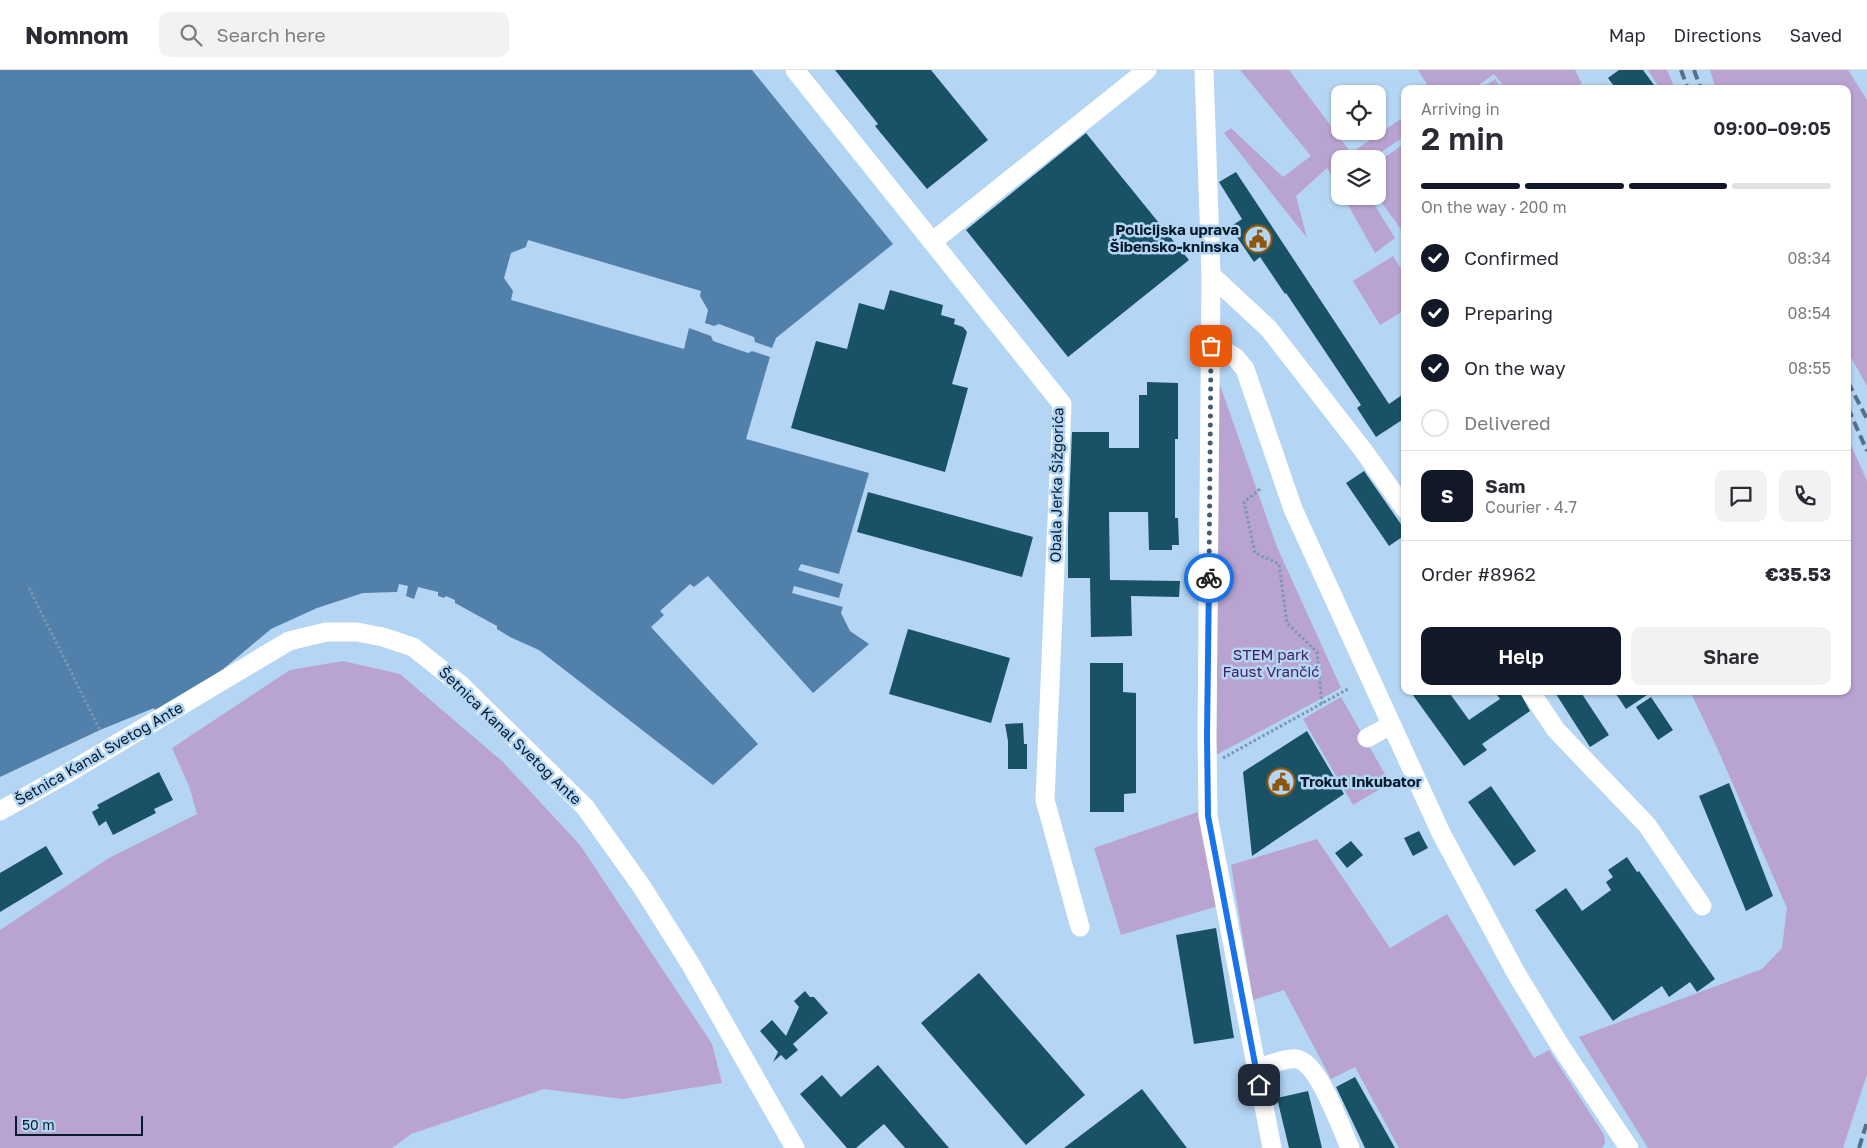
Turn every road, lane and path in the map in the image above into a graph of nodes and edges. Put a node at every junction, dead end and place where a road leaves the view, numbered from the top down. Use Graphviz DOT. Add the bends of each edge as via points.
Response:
graph roads {
  1 [pos="795,70"];
  2 [pos="1147,70"];
  3 [pos="1204,70"];
  4 [pos="932,242"];
  5 [pos="1211,275"];
  6 [pos="1211,342"];
  7 [pos="1260,488"];
  8 [pos="1401,503"];
  9 [pos="29,588"];
  10 [pos="1348,689"];
  11 [pos="1533,695"];
  12 [pos="1322,704"];
  13 [pos="1391,725"];
  14 [pos="100,730"];
  15 [pos="1367,738"];
  16 [pos="1208,768"];
  17 [pos="0,811"];
  18 [pos="1702,906"];
  19 [pos="1080,927"];
  20 [pos="1255,1069"];
  21 [pos="795,1148"];
  22 [pos="1272,1148"];
  23 [pos="1350,1148"];
  24 [pos="1629,1148"];
  1 -- 4 [label="street, Obala Jerka Šižgorića"];
  2 -- 4 [label="street"];
  3 -- 5 [label="street"];
  4 -- 19 [label="street, Obala Jerka Šižgorića" via="1062,404 1045,800"];
  5 -- 6 [label="street"];
  5 -- 8 [label="street" via="1269,328"];
  6 -- 13 [label="street" via="1236,358 1245,369 1292,509"];
  6 -- 16 [label="street"];
  7 -- 12 [label="path" via="1244,502 1255,553 1279,564 1287,623 1318,652"];
  9 -- 14 [label="path"];
  10 -- 12 [label="path"];
  11 -- 18 [label="street" via="1556,730 1647,825"];
  12 -- 16 [label="path"];
  13 -- 15 [label="street"];
  13 -- 24 [label="street" via="1441,833 1516,973"];
  16 -- 20 [label="street" via="1208,816"];
  17 -- 21 [label="street, Šetnica Kanal Svetog Ante" via="289,641 326,632 357,632 383,636 413,647 460,685 585,807 642,887 691,965"];
  20 -- 22 [label="street"];
  20 -- 23 [label="street" via="1289,1059 1307,1064 1321,1080"];
}
